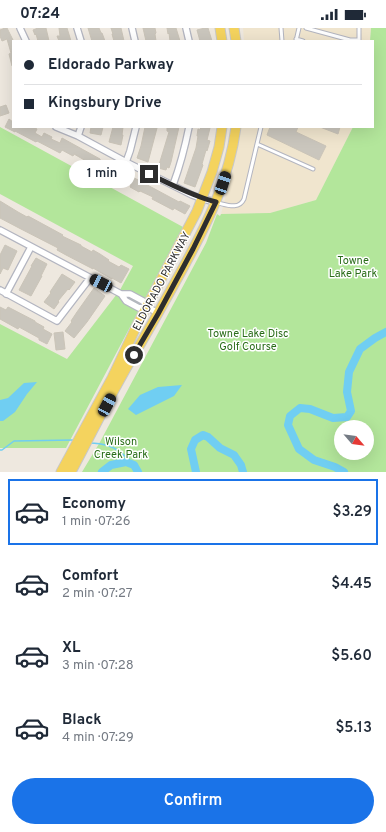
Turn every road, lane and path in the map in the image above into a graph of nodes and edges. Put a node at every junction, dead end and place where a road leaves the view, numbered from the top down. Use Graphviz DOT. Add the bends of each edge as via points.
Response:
graph roads {
  1 [pos="20,28"];
  2 [pos="77,28"];
  3 [pos="132,28"];
  4 [pos="186,28"];
  5 [pos="220,28"];
  6 [pos="234,28"];
  7 [pos="281,28"];
  8 [pos="299,28"];
  9 [pos="306,28"];
  10 [pos="359,28"];
  11 [pos="26,40"];
  12 [pos="81,40"];
  13 [pos="135,40"];
  14 [pos="188,40"];
  15 [pos="222,40"];
  16 [pos="236,40"];
  17 [pos="282,40"];
  18 [pos="296,40"];
  19 [pos="350,40"];
  20 [pos="359,40"];
  21 [pos="59,128"];
  22 [pos="81,128"];
  23 [pos="136,128"];
  24 [pos="189,128"];
  25 [pos="222,128"];
  26 [pos="236,128"];
  27 [pos="261,128"];
  28 [pos="78,136"];
  29 [pos="257,144"];
  30 [pos="126,162"];
  31 [pos="314,169"];
  32 [pos="173,185"];
  33 [pos="203,199"];
  34 [pos="216,202"];
  35 [pos="0,230"];
  36 [pos="31,247"];
  37 [pos="90,278"];
  38 [pos="0,290"];
  39 [pos="6,294"];
  40 [pos="146,307"];
  41 [pos="158,314"];
  42 [pos="116,378"];
  43 [pos="62,472"];
  44 [pos="71,472"];
  1 -- 11 [label="street"];
  2 -- 12 [label="street"];
  3 -- 13 [label="street"];
  4 -- 14 [label="street"];
  5 -- 15 [label="main road"];
  6 -- 16 [label="main road"];
  7 -- 17 [label="lane"];
  8 -- 18 [label="lane"];
  9 -- 19 [label="lane"];
  10 -- 20 [label="lane"];
  21 -- 28 [label="street"];
  22 -- 28 [label="street"];
  23 -- 30 [label="street"];
  24 -- 32 [label="street" via="182,160"];
  25 -- 33 [label="main road, ELDORADO PARKWAY" via="219,147"];
  26 -- 34 [label="main road, ELDORADO PARKWAY" via="226,173"];
  27 -- 29 [label="lane"];
  28 -- 30 [label="street"];
  29 -- 31 [label="lane"];
  29 -- 34 [label="lane" via="243,202 235,206"];
  30 -- 32 [label="street"];
  32 -- 33 [label="street"];
  33 -- 34 [label="street"];
  33 -- 40 [label="main road, ELDORADO PARKWAY"];
  34 -- 41 [label="main road, ELDORADO PARKWAY"];
  35 -- 36 [label="street"];
  36 -- 37 [label="street"];
  36 -- 39 [label="street"];
  37 -- 39 [label="street" via="57,321"];
  37 -- 40 [label="street" via="121,294 130,294 143,301"];
  38 -- 39 [label="street"];
  40 -- 41 [label="street"];
  40 -- 42 [label="main road, ELDORADO PARKWAY"];
  41 -- 42 [label="main road, ELDORADO PARKWAY"];
  42 -- 43 [label="main road, ELDORADO PARKWAY"];
  42 -- 44 [label="main road, ELDORADO PARKWAY"];
}
